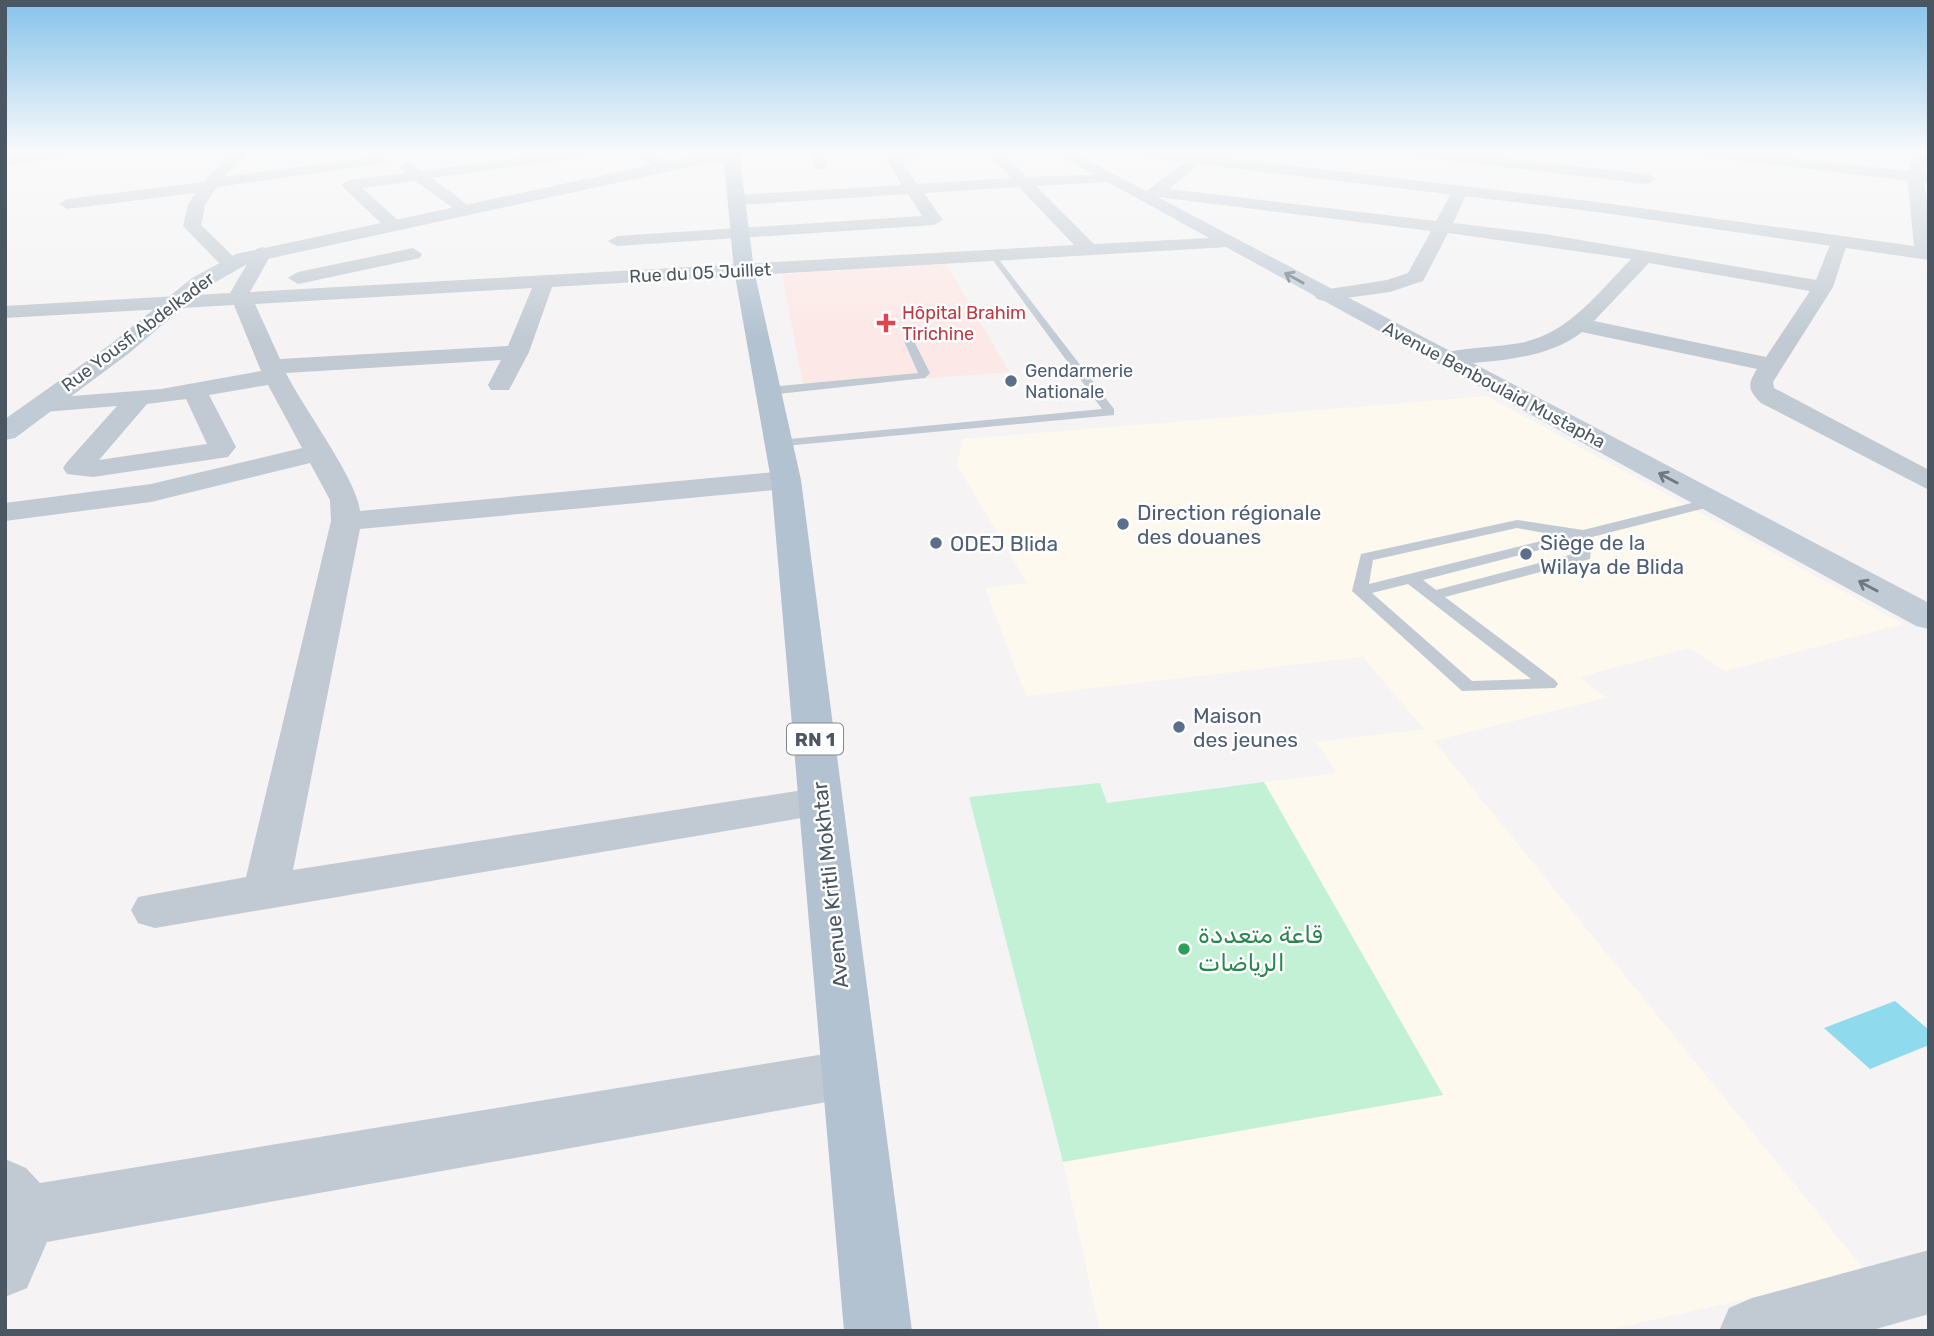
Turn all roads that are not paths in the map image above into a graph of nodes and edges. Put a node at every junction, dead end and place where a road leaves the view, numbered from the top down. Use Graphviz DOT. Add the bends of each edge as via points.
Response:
graph roads {
  1 [pos="191,213"];
  2 [pos="380,213"];
  3 [pos="447,213"];
  4 [pos="739,213"];
  5 [pos="823,213"];
  6 [pos="930,213"];
  7 [pos="1054,213"];
  8 [pos="1181,213"];
  9 [pos="1324,213"];
  10 [pos="1450,213"];
  11 [pos="1724,213"];
  12 [pos="1923,214"];
  13 [pos="934,220"];
  14 [pos="393,225"];
  15 [pos="1444,226"];
  16 [pos="741,234"];
  17 [pos="617,241"];
  18 [pos="1839,241"];
  19 [pos="1228,242"];
  20 [pos="1089,250"];
  21 [pos="264,253"];
  22 [pos="1927,253"];
  23 [pos="413,254"];
  24 [pos="994,256"];
  25 [pos="1644,256"];
  26 [pos="958,258"];
  27 [pos="544,282"];
  28 [pos="1823,288"];
  29 [pos="240,292"];
  30 [pos="1324,295"];
  31 [pos="173,303"];
  32 [pos="89,309"];
  33 [pos="5,312"];
  34 [pos="1577,324"];
  35 [pos="145,327"];
  36 [pos="11,330"];
  37 [pos="909,341"];
  38 [pos="517,352"];
  39 [pos="1447,359"];
  40 [pos="1770,365"];
  41 [pos="273,372"];
  42 [pos="500,384"];
  43 [pos="769,391"];
  44 [pos="195,392"];
  45 [pos="138,398"];
  46 [pos="44,404"];
  47 [pos="5,432"];
  48 [pos="320,452"];
  49 [pos="783,462"];
  50 [pos="1929,481"];
  51 [pos="1712,502"];
  52 [pos="5,512"];
  53 [pos="346,521"];
  54 [pos="1585,535"];
  55 [pos="1412,579"];
  56 [pos="1360,592"];
  57 [pos="1434,595"];
  58 [pos="1929,618"];
  59 [pos="822,802"];
  60 [pos="266,892"];
  61 [pos="155,910"];
  62 [pos="849,1074"];
  63 [pos="11,1222"];
  64 [pos="1929,1282"];
  65 [pos="878,1331"];
  66 [pos="1752,1331"];
  1 -- 29 [label="street" via="192,226"];
  2 -- 14 [label="street"];
  3 -- 14 [label="main road"];
  4 -- 16 [label="main road, Avenue Kritli Mokhtar / RN 1"];
  5 -- 16 [label="street"];
  6 -- 13 [label="street"];
  7 -- 20 [label="street"];
  8 -- 19 [label="main road, Avenue Benboulaid Mustapha"];
  9 -- 15 [label="street"];
  10 -- 15 [label="street"];
  11 -- 18 [label="street"];
  12 -- 22 [label="street"];
  13 -- 16 [label="street"];
  13 -- 26 [label="street"];
  14 -- 21 [label="main road"];
  15 -- 25 [label="street"];
  15 -- 30 [label="street" via="1416,277 1399,284"];
  16 -- 17 [label="street"];
  16 -- 26 [label="street, Rue du 05 Juillet"];
  16 -- 27 [label="street, Rue du 05 Juillet"];
  16 -- 43 [label="main road, Avenue Kritli Mokhtar / RN 1"];
  18 -- 22 [label="street"];
  18 -- 28 [label="street"];
  19 -- 20 [label="street, Rue du 05 Juillet"];
  30 -- 19 [label="main road, Avenue Benboulaid Mustapha, one-way"];
  20 -- 24 [label="street, Rue du 05 Juillet"];
  21 -- 29 [label="street"];
  23 -- 29 [label="street"];
  24 -- 26 [label="street, Rue du 05 Juillet"];
  24 -- 49 [label="lane" via="1110,412"];
  25 -- 28 [label="street"];
  25 -- 34 [label="street"];
  27 -- 29 [label="street, Rue du 05 Juillet"];
  27 -- 38 [label="street"];
  28 -- 40 [label="street"];
  29 -- 31 [label="main road, Rue Yousfi Abdelkader"];
  29 -- 31 [label="street, Rue du 05 Juillet"];
  29 -- 35 [label="street"];
  29 -- 41 [label="street"];
  30 -- 39 [label="main road, Avenue Benboulaid Mustapha"];
  31 -- 32 [label="street, Rue du 05 Juillet"];
  31 -- 35 [label="main road, Rue Yousfi Abdelkader"];
  32 -- 33 [label="street"];
  32 -- 36 [label="street"];
  34 -- 39 [label="street" via="1542,344"];
  34 -- 40 [label="street"];
  35 -- 46 [label="main road, Rue Yousfi Abdelkader"];
  37 -- 43 [label="lane" via="924,373 921,376"];
  38 -- 41 [label="street"];
  38 -- 42 [label="street"];
  51 -- 39 [label="main road, Avenue Benboulaid Mustapha, one-way"];
  40 -- 50 [label="street" via="1760,382 1770,397"];
  41 -- 44 [label="street"];
  41 -- 48 [label="street"];
  43 -- 49 [label="main road, Avenue Kritli Mokhtar / RN 1"];
  44 -- 45 [label="street"];
  44 -- 45 [label="street" via="222,447 218,451 77,468"];
  45 -- 46 [label="street"];
  46 -- 47 [label="main road, Rue Yousfi Abdelkader"];
  48 -- 52 [label="street" via="151,493"];
  48 -- 53 [label="street" via="345,500"];
  49 -- 53 [label="street"];
  49 -- 59 [label="main road, Avenue Kritli Mokhtar / RN 1"];
  51 -- 54 [label="lane"];
  58 -- 51 [label="main road, Avenue Benboulaid Mustapha, one-way"];
  53 -- 60 [label="street"];
  54 -- 55 [label="lane"];
  54 -- 56 [label="lane" via="1517,524 1366,557"];
  54 -- 57 [label="lane" via="1585,556"];
  55 -- 56 [label="lane"];
  55 -- 57 [label="lane"];
  56 -- 57 [label="lane" via="1468,687 1549,684"];
  59 -- 60 [label="street"];
  59 -- 62 [label="main road, Avenue Kritli Mokhtar / RN 1"];
  60 -- 61 [label="street"];
  62 -- 63 [label="street"];
  62 -- 65 [label="main road, Avenue Kritli Mokhtar / RN 1"];
  64 -- 66 [label="street"];
}
